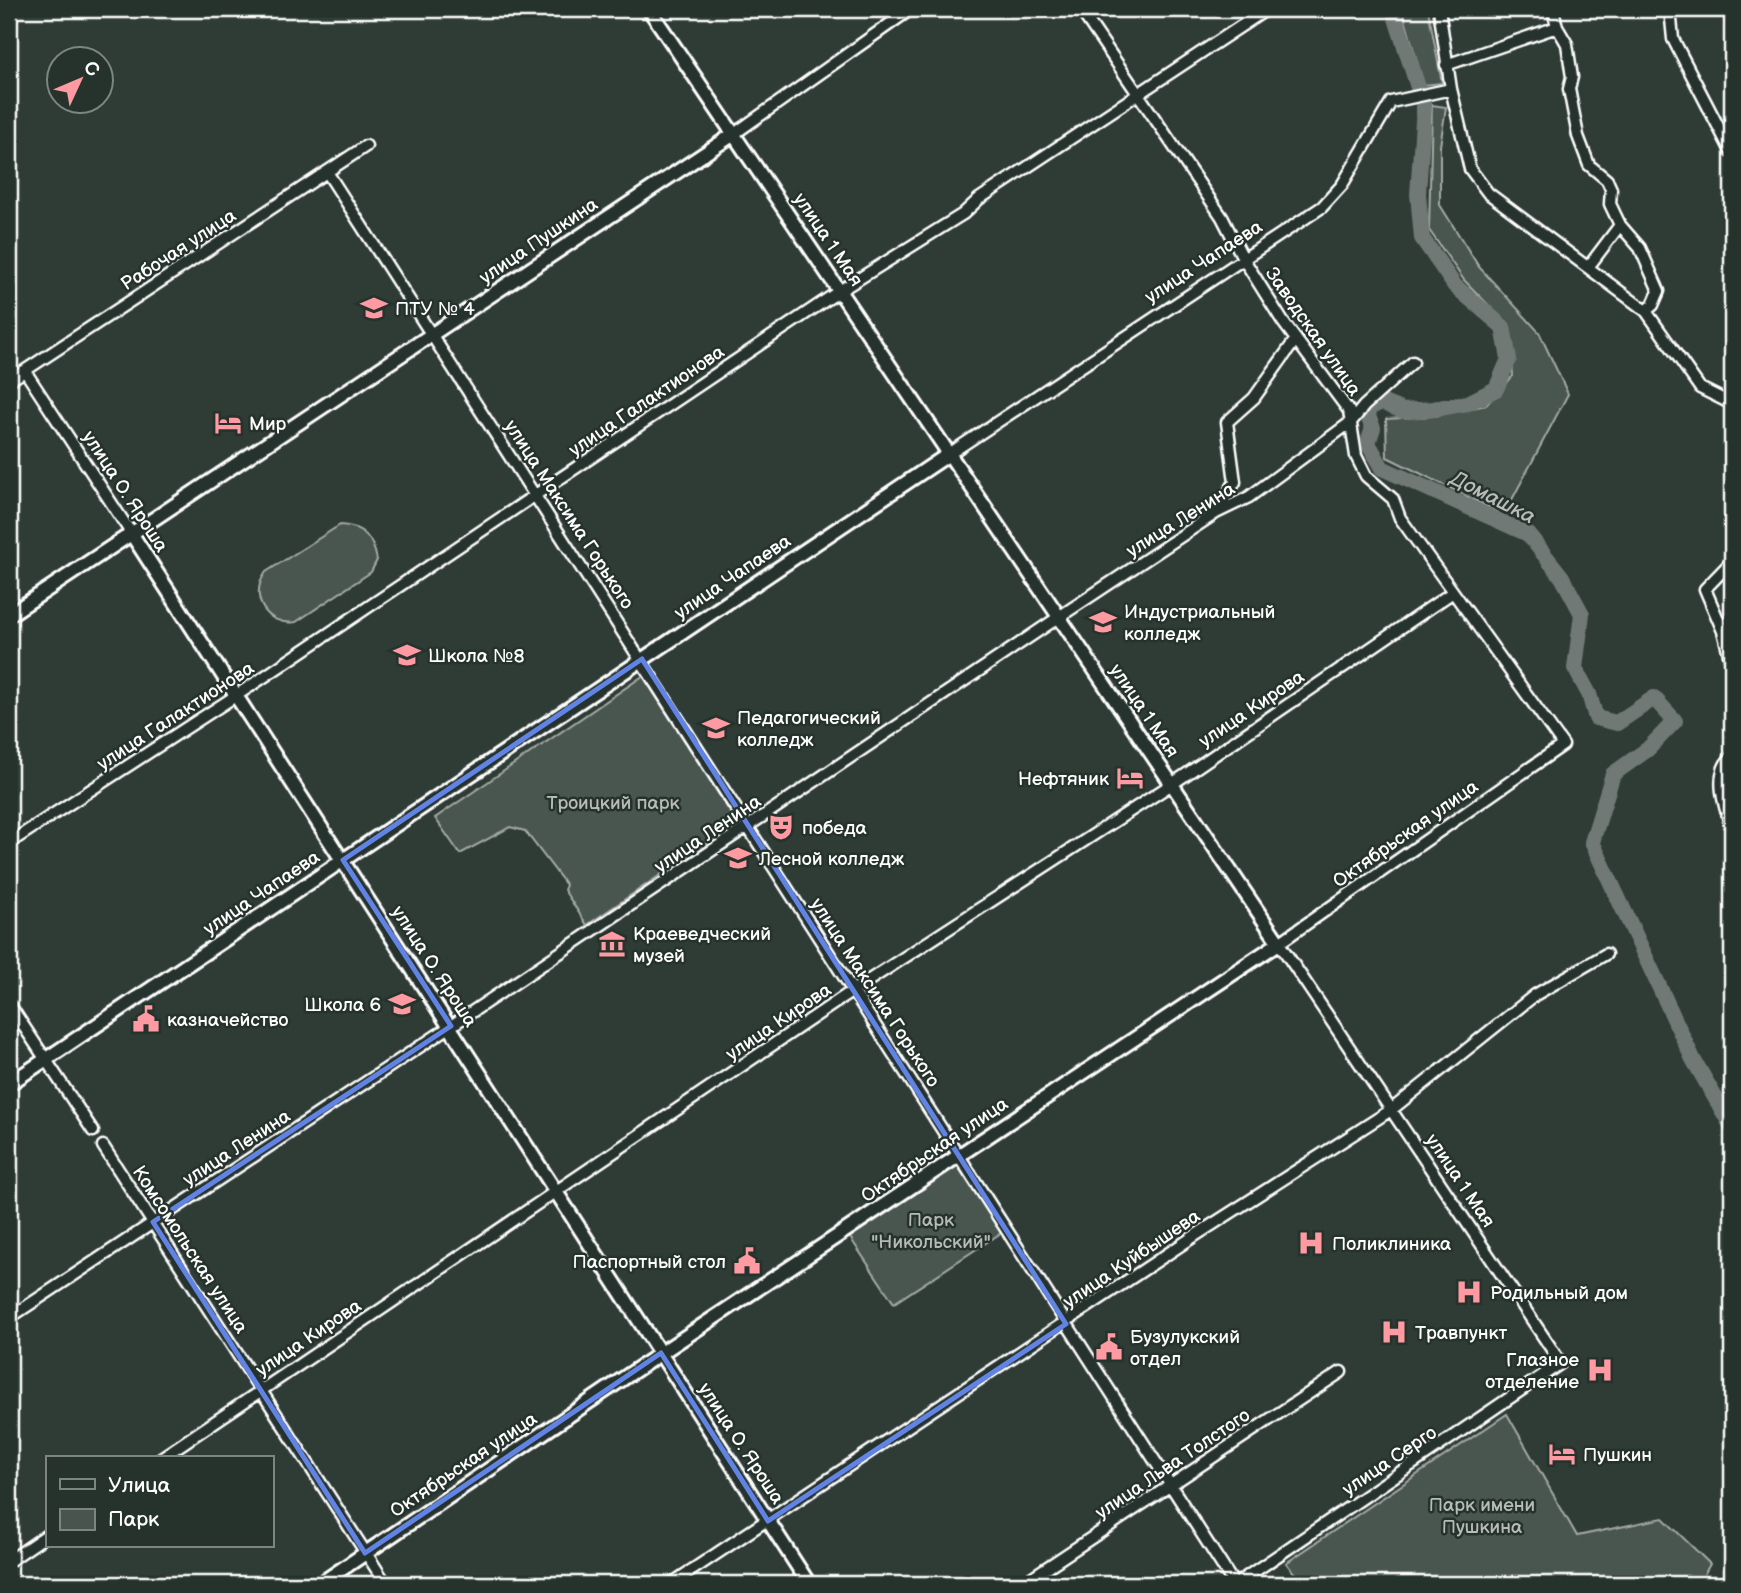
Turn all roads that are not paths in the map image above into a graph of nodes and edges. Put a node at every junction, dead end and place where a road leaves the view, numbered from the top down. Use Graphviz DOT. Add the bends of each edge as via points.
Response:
graph roads {
  1 [pos="649,9"];
  2 [pos="911,9"];
  3 [pos="1080,9"];
  4 [pos="1267,9"];
  5 [pos="1439,9"];
  6 [pos="1553,9"];
  7 [pos="1670,13"];
  8 [pos="1557,27"];
  9 [pos="1446,65"];
  10 [pos="1451,89"];
  11 [pos="1139,95"];
  12 [pos="734,134"];
  13 [pos="366,146"];
  14 [pos="1732,153"];
  15 [pos="327,172"];
  16 [pos="1620,225"];
  17 [pos="1243,258"];
  18 [pos="1589,266"];
  19 [pos="841,290"];
  20 [pos="1646,311"];
  21 [pos="432,333"];
  22 [pos="1296,339"];
  23 [pos="1413,362"];
  24 [pos="25,371"];
  25 [pos="9,382"];
  26 [pos="1732,404"];
  27 [pos="1351,422"];
  28 [pos="949,454"];
  29 [pos="537,496"];
  30 [pos="1216,513"];
  31 [pos="131,533"];
  32 [pos="1732,561"];
  33 [pos="1453,593"];
  34 [pos="9,615"];
  35 [pos="1059,617"];
  36 [pos="1728,629"];
  37 [pos="642,659"];
  38 [pos="1732,666"];
  39 [pos="237,695"];
  40 [pos="1560,740"];
  41 [pos="1732,757"];
  42 [pos="1171,784"];
  43 [pos="748,826"];
  44 [pos="1732,829"];
  45 [pos="9,843"];
  46 [pos="343,860"];
  47 [pos="1279,943"];
  48 [pos="1606,954"];
  49 [pos="854,990"];
  50 [pos="9,1004"];
  51 [pos="451,1026"];
  52 [pos="45,1061"];
  53 [pos="9,1084"];
  54 [pos="1391,1110"];
  55 [pos="93,1131"];
  56 [pos="103,1146"];
  57 [pos="960,1155"];
  58 [pos="556,1192"];
  59 [pos="153,1222"];
  60 [pos="9,1318"];
  61 [pos="1066,1324"];
  62 [pos="661,1353"];
  63 [pos="1560,1363"];
  64 [pos="1341,1372"];
  65 [pos="262,1390"];
  66 [pos="164,1456"];
  67 [pos="1170,1485"];
  68 [pos="768,1521"];
  69 [pos="46,1536"];
  70 [pos="365,1553"];
  71 [pos="9,1561"];
  72 [pos="320,1584"];
  73 [pos="386,1584"];
  74 [pos="671,1584"];
  75 [pos="809,1584"];
  76 [pos="1022,1584"];
  77 [pos="1235,1584"];
  1 -- 12 [label="main road, улица 1 Мая"];
  2 -- 12 [label="street, улица Пушкина"];
  3 -- 11 [label="street, Заводская улица"];
  4 -- 11 [label="street, улица Галактионова"];
  5 -- 9 [label="street"];
  6 -- 8 [label="street"];
  7 -- 14 [label="street" via="1673,39"];
  8 -- 9 [label="street"];
  8 -- 16 [label="street" via="1567,44 1578,136 1589,165 1612,189 1610,204"];
  9 -- 10 [label="street"];
  10 -- 17 [label="street, улица Чапаева" via="1391,102 1342,185 1322,207"];
  10 -- 18 [label="street" via="1470,169 1488,193"];
  11 -- 17 [label="street, Заводская улица" via="1222,217"];
  11 -- 19 [label="street, улица Галактионова"];
  12 -- 19 [label="main road, улица 1 Мая"];
  12 -- 21 [label="main road, улица Пушкина"];
  13 -- 15 [label="street, Рабочая улица"];
  15 -- 21 [label="street, улица Максима Горького"];
  15 -- 24 [label="street, Рабочая улица"];
  16 -- 18 [label="street"];
  16 -- 20 [label="street" via="1640,248 1659,291"];
  17 -- 22 [label="street, Заводская улица"];
  17 -- 28 [label="street, улица Чапаева"];
  18 -- 20 [label="street"];
  19 -- 28 [label="main road, улица 1 Мая"];
  19 -- 29 [label="street, улица Галактионова"];
  20 -- 26 [label="street" via="1700,388"];
  21 -- 29 [label="street, улица Максима Горького"];
  21 -- 31 [label="main road, улица Пушкина"];
  22 -- 27 [label="street, Заводская улица" via="1349,411"];
  22 -- 30 [label="street" via="1254,398 1227,422 1235,482"];
  23 -- 27 [label="street, улица Ленина"];
  24 -- 25 [label="street, Рабочая улица"];
  24 -- 31 [label="street, улица О. Яроша"];
  27 -- 30 [label="street, улица Ленина" via="1250,497"];
  27 -- 33 [label="street, Заводская улица" via="1356,456 1366,476 1393,499 1400,519"];
  28 -- 35 [label="main road, улица 1 Мая"];
  28 -- 37 [label="main road, улица Чапаева"];
  29 -- 37 [label="street, улица Максима Горького"];
  29 -- 39 [label="street, улица Галактионова"];
  30 -- 35 [label="street, улица Ленина"];
  31 -- 34 [label="main road, улица Пушкина"];
  31 -- 39 [label="main road, улица О. Яроша"];
  32 -- 36 [label="street" via="1706,589"];
  33 -- 40 [label="street, Заводская улица"];
  33 -- 42 [label="street, улица Кирова"];
  35 -- 42 [label="main road, улица 1 Мая"];
  35 -- 43 [label="street, улица Ленина"];
  36 -- 38 [label="street"];
  37 -- 43 [label="street, улица Максима Горького"];
  37 -- 46 [label="main road, улица Чапаева"];
  39 -- 45 [label="street, улица Галактионова"];
  39 -- 46 [label="main road, улица О. Яроша"];
  40 -- 47 [label="street, Октябрьская улица" via="1563,745"];
  41 -- 44 [label="street" via="1721,775"];
  42 -- 47 [label="main road, улица 1 Мая"];
  42 -- 49 [label="street, улица Кирова"];
  43 -- 49 [label="street, улица Максима Горького"];
  43 -- 51 [label="street, улица Ленина"];
  46 -- 51 [label="main road, улица О. Яроша"];
  46 -- 52 [label="main road, улица Чапаева"];
  47 -- 54 [label="street, улица 1 Мая"];
  47 -- 57 [label="main road, Октябрьская улица"];
  48 -- 54 [label="street, улица Куйбышева" via="1535,995"];
  49 -- 57 [label="street, улица Максима Горького"];
  49 -- 58 [label="street, улица Кирова"];
  50 -- 52 [label="street"];
  51 -- 58 [label="main road, улица О. Яроша"];
  51 -- 59 [label="street, улица Ленина"];
  52 -- 53 [label="main road, улица Чапаева"];
  52 -- 55 [label="street"];
  54 -- 61 [label="street, улица Куйбышева"];
  54 -- 63 [label="street, улица 1 Мая"];
  56 -- 59 [label="street, Комсомольская улица"];
  57 -- 61 [label="street, улица Максима Горького"];
  57 -- 62 [label="main road, Октябрьская улица"];
  58 -- 62 [label="main road, улица О. Яроша"];
  58 -- 65 [label="street, улица Кирова"];
  59 -- 60 [label="street, улица Ленина"];
  59 -- 65 [label="street, Комсомольская улица"];
  61 -- 67 [label="street, улица Максима Горького"];
  61 -- 68 [label="street, улица Куйбышева"];
  62 -- 68 [label="main road, улица О. Яроша"];
  62 -- 70 [label="main road, Октябрьская улица"];
  63 -- 77 [label="street, улица Серго"];
  64 -- 67 [label="street, улица Льва Толстого"];
  65 -- 66 [label="street, улица Кирова"];
  65 -- 70 [label="street, Комсомольская улица"];
  67 -- 76 [label="street, улица Льва Толстого"];
  67 -- 77 [label="street, улица Максима Горького"];
  68 -- 74 [label="street, улица Куйбышева"];
  68 -- 75 [label="main road, улица О. Яроша"];
  69 -- 71 [label="street"];
  70 -- 72 [label="main road, Октябрьская улица"];
  70 -- 73 [label="street, Комсомольская улица"];
}
